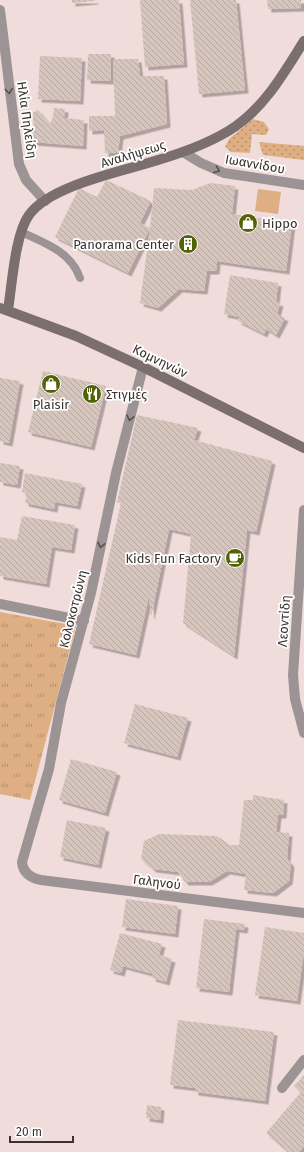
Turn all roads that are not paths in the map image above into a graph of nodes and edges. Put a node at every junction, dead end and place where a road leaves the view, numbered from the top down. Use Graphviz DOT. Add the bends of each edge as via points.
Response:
graph roads {
  1 [pos="0,10"];
  2 [pos="304,41"];
  3 [pos="183,152"];
  4 [pos="304,185"];
  5 [pos="45,201"];
  6 [pos="22,232"];
  7 [pos="80,278"];
  8 [pos="4,309"];
  9 [pos="143,367"];
  10 [pos="304,448"];
  11 [pos="304,510"];
  12 [pos="0,604"];
  13 [pos="84,621"];
  14 [pos="304,622"];
  15 [pos="296,630"];
  16 [pos="304,734"];
  17 [pos="24,857"];
  18 [pos="304,914"];
  19 [pos="304,1060"];
  20 [pos="282,1088"];
  1 -- 5 [label="street, Ηλία Πηλείδη, one-way" via="19,164 26,180"];
  2 -- 3 [label="street, Αναλήψεως" via="272,88 244,119 217,137"];
  3 -- 4 [label="street, Ιωαννίδου, one-way" via="224,173"];
  3 -- 5 [label="street, Αναλήψεως" via="80,184"];
  5 -- 6 [label="street, Αναλήψεως" via="28,216"];
  6 -- 7 [label="lane" via="54,247 76,267"];
  6 -- 8 [label="street, Αναλήψεως"];
  8 -- 9 [label="street, Κομνηνών" via="76,336"];
  9 -- 10 [label="street, Κομνηνών"];
  9 -- 13 [label="street, Κολοκοτρώνη, one-way" via="116,473"];
  11 -- 15 [label="street, Λεοντίδη"];
  12 -- 13 [label="street"];
  13 -- 17 [label="street, Κολοκοτρώνη" via="61,704 49,769"];
  14 -- 15 [label="street"];
  15 -- 16 [label="street, Λεοντίδη" via="294,687"];
  17 -- 18 [label="street, Γαληνού" via="22,867 32,878"];
  19 -- 20 [label="street"];
}
